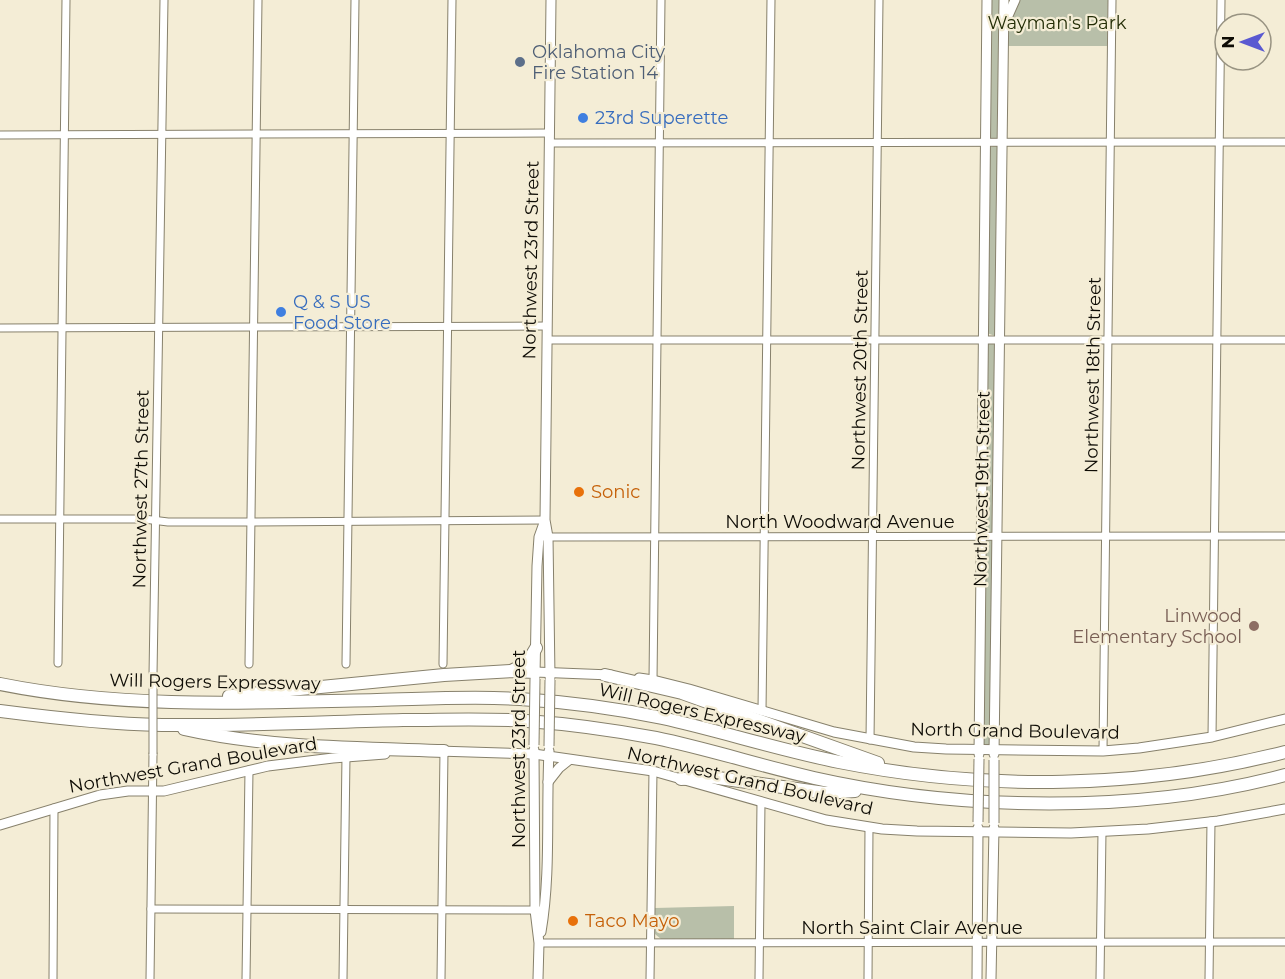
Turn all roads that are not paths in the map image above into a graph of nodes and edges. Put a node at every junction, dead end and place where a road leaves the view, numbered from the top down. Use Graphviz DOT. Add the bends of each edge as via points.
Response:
graph roads {
  1 [pos="66,0"];
  2 [pos="164,0"];
  3 [pos="258,0"];
  4 [pos="355,0"];
  5 [pos="452,0"];
  6 [pos="551,0"];
  7 [pos="661,0"];
  8 [pos="771,0"];
  9 [pos="879,0"];
  10 [pos="987,0"];
  11 [pos="1004,0"];
  12 [pos="1015,0"];
  13 [pos="1112,0"];
  14 [pos="1221,0"];
  15 [pos="1004,32"];
  16 [pos="550,133"];
  17 [pos="257,134"];
  18 [pos="451,134"];
  19 [pos="0,135"];
  20 [pos="64,135"];
  21 [pos="162,135"];
  22 [pos="354,135"];
  23 [pos="1111,141"];
  24 [pos="1220,141"];
  25 [pos="1285,142"];
  26 [pos="985,143"];
  27 [pos="1002,143"];
  28 [pos="549,144"];
  29 [pos="659,144"];
  30 [pos="769,144"];
  31 [pos="878,144"];
  32 [pos="448,326"];
  33 [pos="547,326"];
  34 [pos="351,327"];
  35 [pos="0,328"];
  36 [pos="62,328"];
  37 [pos="158,328"];
  38 [pos="254,328"];
  39 [pos="547,340"];
  40 [pos="657,340"];
  41 [pos="875,340"];
  42 [pos="983,340"];
  43 [pos="1000,340"];
  44 [pos="1108,340"];
  45 [pos="1217,340"];
  46 [pos="1285,340"];
  47 [pos="766,341"];
  48 [pos="0,519"];
  49 [pos="60,519"];
  50 [pos="445,520"];
  51 [pos="545,520"];
  52 [pos="156,521"];
  53 [pos="251,522"];
  54 [pos="348,522"];
  55 [pos="1106,536"];
  56 [pos="1285,536"];
  57 [pos="543,537"];
  58 [pos="764,537"];
  59 [pos="873,537"];
  60 [pos="981,537"];
  61 [pos="998,537"];
  62 [pos="1214,537"];
  63 [pos="655,538"];
  64 [pos="536,648"];
  65 [pos="58,663"];
  66 [pos="249,664"];
  67 [pos="346,664"];
  68 [pos="443,664"];
  69 [pos="512,671"];
  70 [pos="535,675"];
  71 [pos="605,675"];
  72 [pos="550,676"];
  73 [pos="653,680"];
  74 [pos="0,684"];
  75 [pos="160,702"];
  76 [pos="0,711"];
  77 [pos="762,711"];
  78 [pos="1285,719"];
  79 [pos="165,725"];
  80 [pos="1212,737"];
  81 [pos="870,740"];
  82 [pos="534,749"];
  83 [pos="444,751"];
  84 [pos="549,751"];
  85 [pos="1103,751"];
  86 [pos="1285,752"];
  87 [pos="979,755"];
  88 [pos="994,755"];
  89 [pos="346,756"];
  90 [pos="569,760"];
  91 [pos="249,770"];
  92 [pos="653,771"];
  93 [pos="905,773"];
  94 [pos="1285,775"];
  95 [pos="681,779"];
  96 [pos="548,782"];
  97 [pos="877,790"];
  98 [pos="153,792"];
  99 [pos="761,802"];
  100 [pos="54,808"];
  101 [pos="1285,809"];
  102 [pos="1211,821"];
  103 [pos="0,825"];
  104 [pos="869,826"];
  105 [pos="994,828"];
  106 [pos="1102,831"];
  107 [pos="978,833"];
  108 [pos="151,909"];
  109 [pos="248,910"];
  110 [pos="344,910"];
  111 [pos="442,910"];
  112 [pos="540,910"];
  113 [pos="1210,942"];
  114 [pos="1285,942"];
  115 [pos="539,943"];
  116 [pos="650,943"];
  117 [pos="759,943"];
  118 [pos="868,943"];
  119 [pos="977,943"];
  120 [pos="991,943"];
  121 [pos="1101,943"];
  122 [pos="53,979"];
  123 [pos="150,979"];
  124 [pos="246,979"];
  125 [pos="343,979"];
  126 [pos="441,979"];
  127 [pos="538,979"];
  128 [pos="650,979"];
  129 [pos="759,979"];
  130 [pos="868,979"];
  131 [pos="977,979"];
  132 [pos="991,979"];
  133 [pos="1100,979"];
  134 [pos="1209,979"];
  1 -- 20 [label="street"];
  2 -- 21 [label="street, Northwest 27th Street"];
  3 -- 17 [label="street"];
  4 -- 22 [label="street"];
  5 -- 18 [label="street"];
  6 -- 16 [label="main road, Northwest 23rd Street"];
  7 -- 29 [label="street"];
  8 -- 30 [label="street"];
  9 -- 31 [label="street, Northwest 20th Street"];
  10 -- 26 [label="main road, Northwest 19th Street"];
  11 -- 15 [label="main road, Northwest 19th Street"];
  12 -- 15 [label="main road"];
  13 -- 23 [label="street, Northwest 18th Street"];
  14 -- 24 [label="street"];
  15 -- 27 [label="main road, Northwest 19th Street"];
  16 -- 18 [label="street"];
  16 -- 28 [label="main road, Northwest 23rd Street"];
  17 -- 21 [label="street"];
  17 -- 22 [label="street"];
  17 -- 38 [label="street"];
  18 -- 22 [label="street"];
  18 -- 32 [label="street"];
  19 -- 20 [label="street"];
  20 -- 21 [label="street"];
  20 -- 36 [label="street"];
  21 -- 37 [label="street, Northwest 27th Street"];
  22 -- 34 [label="street"];
  23 -- 24 [label="street"];
  23 -- 27 [label="street"];
  23 -- 44 [label="street, Northwest 18th Street"];
  24 -- 25 [label="street"];
  24 -- 45 [label="street"];
  26 -- 27 [label="street"];
  26 -- 31 [label="street"];
  26 -- 42 [label="main road, Northwest 19th Street"];
  27 -- 43 [label="main road, Northwest 19th Street"];
  28 -- 29 [label="street"];
  28 -- 33 [label="main road, Northwest 23rd Street"];
  29 -- 30 [label="street"];
  29 -- 40 [label="street"];
  30 -- 31 [label="street"];
  30 -- 47 [label="street"];
  31 -- 41 [label="street, Northwest 20th Street"];
  32 -- 33 [label="street"];
  32 -- 34 [label="street"];
  32 -- 50 [label="street"];
  33 -- 39 [label="main road, Northwest 23rd Street"];
  34 -- 38 [label="street"];
  34 -- 54 [label="street"];
  35 -- 36 [label="street"];
  36 -- 37 [label="street"];
  36 -- 49 [label="street"];
  37 -- 38 [label="street"];
  37 -- 52 [label="street, Northwest 27th Street"];
  38 -- 53 [label="street"];
  39 -- 40 [label="street"];
  39 -- 51 [label="main road, Northwest 23rd Street"];
  40 -- 47 [label="street"];
  40 -- 63 [label="street"];
  41 -- 42 [label="street"];
  41 -- 47 [label="street"];
  41 -- 59 [label="street, Northwest 20th Street"];
  42 -- 43 [label="street"];
  42 -- 60 [label="main road, Northwest 19th Street"];
  43 -- 44 [label="street"];
  43 -- 61 [label="main road, Northwest 19th Street"];
  44 -- 45 [label="street"];
  44 -- 55 [label="street, Northwest 18th Street"];
  45 -- 46 [label="street"];
  45 -- 62 [label="street"];
  47 -- 58 [label="street"];
  48 -- 49 [label="street"];
  49 -- 52 [label="street"];
  49 -- 65 [label="street"];
  50 -- 51 [label="street"];
  50 -- 54 [label="street"];
  50 -- 68 [label="street"];
  51 -- 57 [label="main road, Northwest 23rd Street"];
  52 -- 53 [label="street"];
  52 -- 98 [label="street, Northwest 27th Street, bridge"];
  53 -- 54 [label="street"];
  53 -- 66 [label="street"];
  54 -- 67 [label="street"];
  55 -- 61 [label="street, North Woodward Avenue"];
  55 -- 62 [label="street, North Woodward Avenue"];
  55 -- 85 [label="street, Northwest 18th Street"];
  56 -- 62 [label="street, North Woodward Avenue"];
  57 -- 63 [label="street, North Woodward Avenue"];
  57 -- 64 [label="main road, Northwest 23rd Street"];
  57 -- 72 [label="main road, Northwest 23rd Street"];
  58 -- 59 [label="street, North Woodward Avenue"];
  58 -- 63 [label="street, North Woodward Avenue"];
  58 -- 77 [label="street"];
  59 -- 60 [label="street, North Woodward Avenue"];
  59 -- 81 [label="street, Northwest 20th Street"];
  60 -- 61 [label="street, North Woodward Avenue"];
  60 -- 87 [label="main road, Northwest 19th Street"];
  61 -- 88 [label="main road, Northwest 19th Street"];
  62 -- 80 [label="street"];
  63 -- 73 [label="street"];
  64 -- 69 [label="highway" via="527,663"];
  64 -- 70 [label="main road, Northwest 23rd Street"];
  69 -- 70 [label="highway"];
  69 -- 75 [label="highway"];
  70 -- 72 [label="main road, North Grand Boulevard"];
  70 -- 82 [label="main road, Northwest 23rd Street, bridge"];
  71 -- 72 [label="main road, North Grand Boulevard"];
  71 -- 73 [label="main road, North Grand Boulevard"];
  71 -- 93 [label="highway" via="682,693"];
  72 -- 84 [label="main road, Northwest 23rd Street, bridge"];
  73 -- 77 [label="main road, North Grand Boulevard"];
  74 -- 75 [label="highway, Will Rogers Expressway" via="73,696"];
  75 -- 93 [label="highway, Will Rogers Expressway" via="492,698 569,703 653,716 812,756"];
  76 -- 79 [label="highway, Will Rogers Expressway"];
  77 -- 81 [label="main road, North Grand Boulevard"];
  78 -- 80 [label="main road, North Grand Boulevard"];
  79 -- 83 [label="highway" via="225,738"];
  79 -- 97 [label="highway, Will Rogers Expressway" via="461,719 569,724 658,739"];
  80 -- 85 [label="main road, North Grand Boulevard"];
  81 -- 87 [label="main road, North Grand Boulevard"];
  82 -- 83 [label="main road, Northwest Grand Boulevard"];
  82 -- 84 [label="main road, Northwest Grand Boulevard"];
  82 -- 112 [label="main road, Northwest 23rd Street"];
  83 -- 89 [label="main road, Northwest Grand Boulevard"];
  83 -- 111 [label="street"];
  84 -- 90 [label="main road, Northwest Grand Boulevard"];
  84 -- 96 [label="main road, Northwest 23rd Street"];
  85 -- 88 [label="main road, North Grand Boulevard"];
  86 -- 93 [label="highway, Will Rogers Expressway" via="1191,771 1095,780 1003,781"];
  87 -- 88 [label="main road, North Grand Boulevard"];
  87 -- 107 [label="main road, Northwest 19th Street, bridge"];
  88 -- 105 [label="main road, Northwest 19th Street, bridge"];
  89 -- 91 [label="main road, Northwest Grand Boulevard"];
  89 -- 110 [label="street"];
  90 -- 92 [label="main road, Northwest Grand Boulevard"];
  90 -- 96 [label="main road"];
  91 -- 98 [label="main road, Northwest Grand Boulevard"];
  91 -- 109 [label="street"];
  92 -- 95 [label="main road, Northwest Grand Boulevard"];
  92 -- 116 [label="street"];
  94 -- 97 [label="highway, Will Rogers Expressway" via="1186,793 1076,802 970,801"];
  95 -- 97 [label="highway" via="711,777 825,793"];
  95 -- 99 [label="main road, Northwest Grand Boulevard"];
  96 -- 112 [label="main road, Northwest 23rd Street"];
  98 -- 100 [label="main road, Northwest Grand Boulevard" via="100,795"];
  98 -- 108 [label="street, Northwest 27th Street"];
  99 -- 104 [label="main road, Northwest Grand Boulevard" via="826,820"];
  99 -- 117 [label="street"];
  100 -- 103 [label="main road, Northwest Grand Boulevard"];
  100 -- 122 [label="street"];
  101 -- 102 [label="main road, Northwest Grand Boulevard"];
  102 -- 106 [label="main road, Northwest Grand Boulevard"];
  102 -- 113 [label="street"];
  104 -- 107 [label="main road, Northwest Grand Boulevard"];
  104 -- 118 [label="street"];
  105 -- 106 [label="main road, Northwest Grand Boulevard"];
  105 -- 107 [label="main road, Northwest Grand Boulevard"];
  105 -- 120 [label="main road, Northwest 19th Street"];
  106 -- 121 [label="street"];
  107 -- 119 [label="main road, Northwest 19th Street"];
  108 -- 109 [label="street"];
  108 -- 123 [label="street, Northwest 27th Street"];
  109 -- 110 [label="street"];
  109 -- 124 [label="street"];
  110 -- 111 [label="street"];
  110 -- 125 [label="street"];
  111 -- 112 [label="street"];
  111 -- 126 [label="street"];
  112 -- 115 [label="main road, Northwest 23rd Street"];
  113 -- 114 [label="street, North Saint Clair Avenue"];
  113 -- 121 [label="street, North Saint Clair Avenue"];
  113 -- 134 [label="street"];
  115 -- 116 [label="street, North Saint Clair Avenue"];
  115 -- 127 [label="main road, Northwest 23rd Street"];
  116 -- 117 [label="street, North Saint Clair Avenue"];
  116 -- 128 [label="street"];
  117 -- 118 [label="street, North Saint Clair Avenue"];
  117 -- 129 [label="street"];
  118 -- 119 [label="street, North Saint Clair Avenue"];
  118 -- 130 [label="street"];
  119 -- 120 [label="street, North Saint Clair Avenue"];
  119 -- 131 [label="main road, Northwest 19th Street"];
  120 -- 121 [label="street, North Saint Clair Avenue"];
  120 -- 132 [label="main road, Northwest 19th Street"];
  121 -- 133 [label="street"];
}
